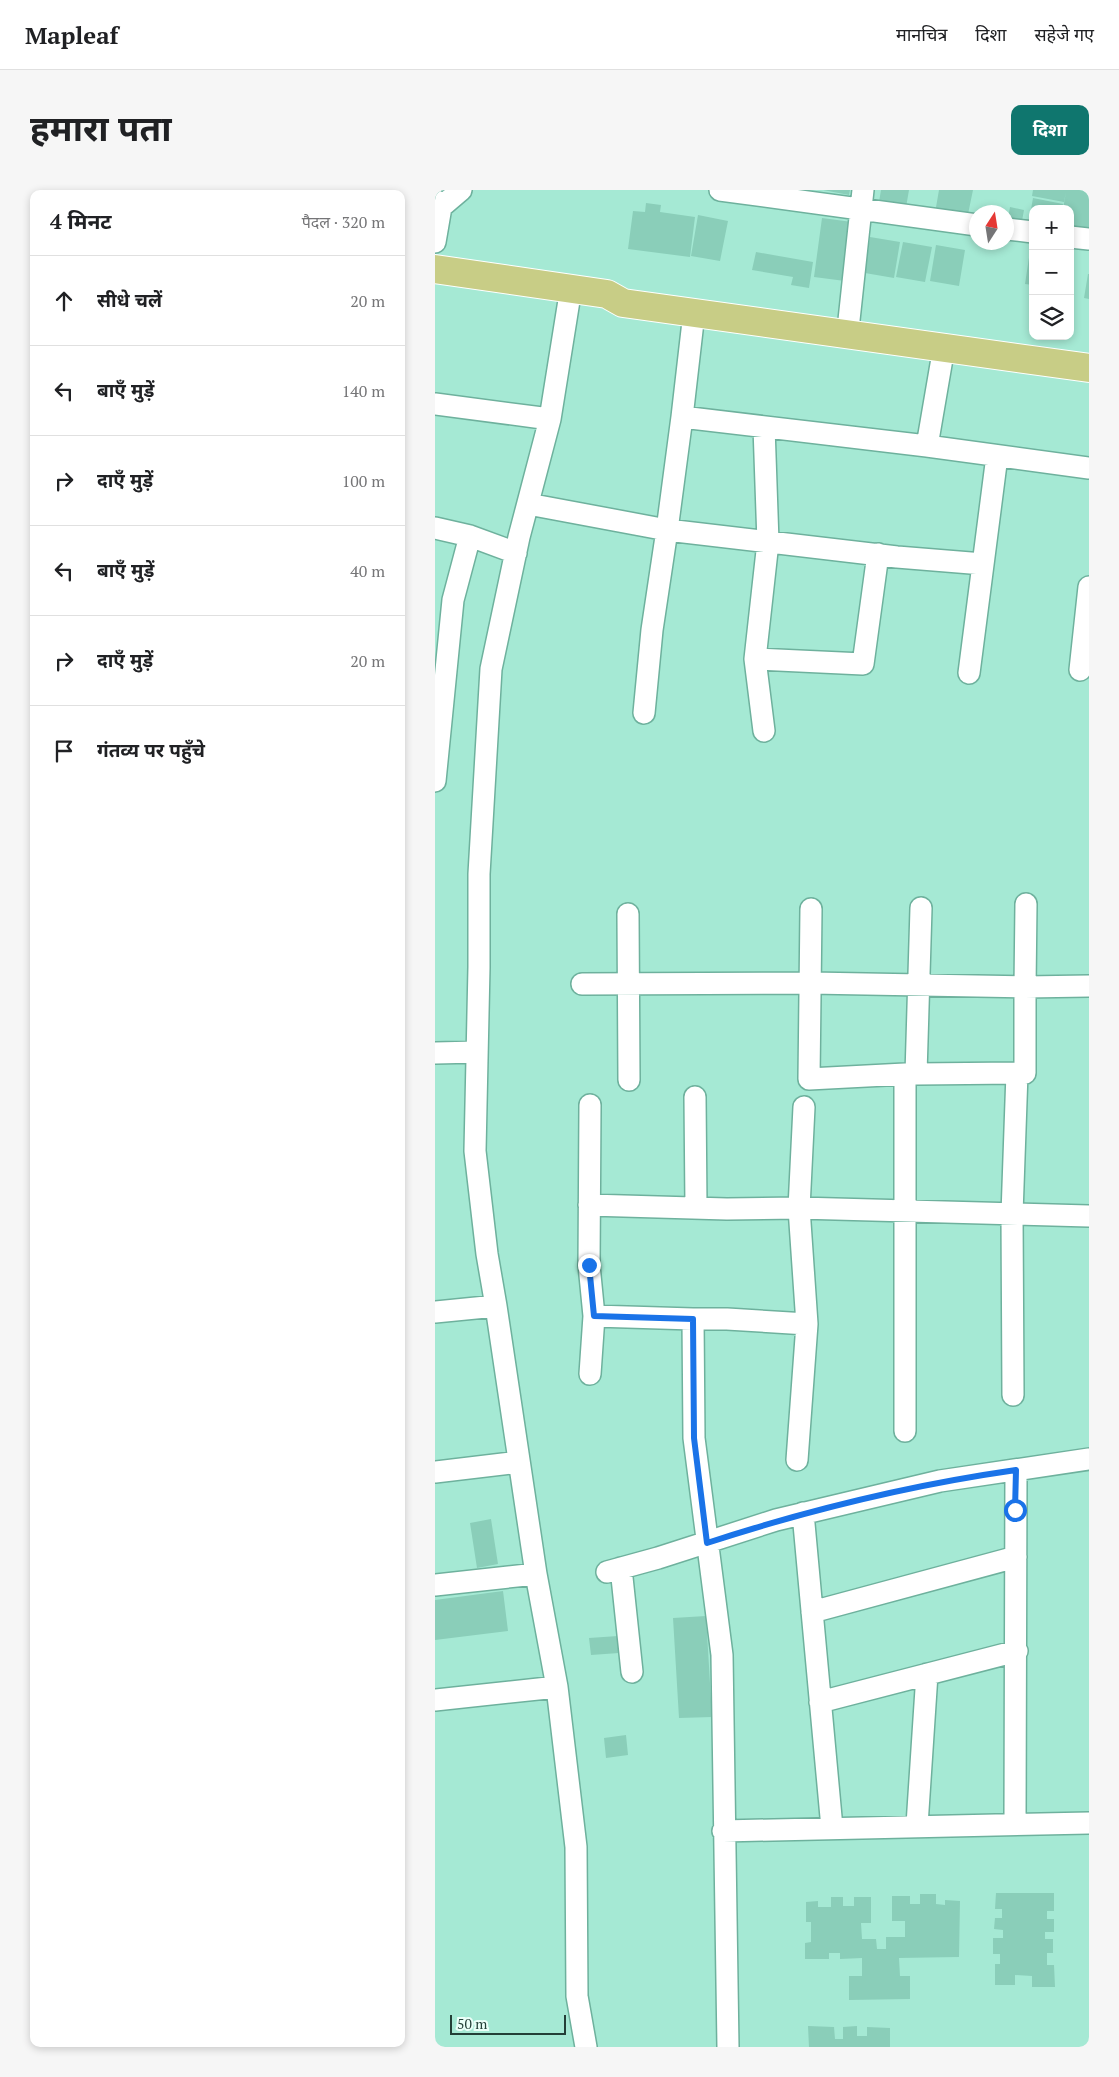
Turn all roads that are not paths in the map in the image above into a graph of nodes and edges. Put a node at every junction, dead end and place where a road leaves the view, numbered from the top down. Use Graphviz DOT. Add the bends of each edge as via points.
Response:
graph roads {
  1 [pos="461,190"];
  2 [pos="720,190"];
  3 [pos="743,191"];
  4 [pos="863,200"];
  5 [pos="438,204"];
  6 [pos="969,223"];
  7 [pos="1014,230"];
  8 [pos="1029,232"];
  9 [pos="1074,237"];
  10 [pos="1089,239"];
  11 [pos="435,242"];
  12 [pos="435,269"];
  13 [pos="589,291"];
  14 [pos="694,313"];
  15 [pos="849,320"];
  16 [pos="944,347"];
  17 [pos="1089,353"];
  18 [pos="1089,368"];
  19 [pos="435,404"];
  20 [pos="682,417"];
  21 [pos="550,419"];
  22 [pos="764,427"];
  23 [pos="927,446"];
  24 [pos="997,456"];
  25 [pos="1089,468"];
  26 [pos="528,504"];
  27 [pos="435,528"];
  28 [pos="667,530"];
  29 [pos="470,536"];
  30 [pos="768,542"];
  31 [pos="516,554"];
  32 [pos="878,554"];
  33 [pos="983,564"];
  34 [pos="1089,587"];
  35 [pos="755,659"];
  36 [pos="1080,670"];
  37 [pos="969,673"];
  38 [pos="644,713"];
  39 [pos="765,731"];
  40 [pos="435,782"];
  41 [pos="1026,904"];
  42 [pos="921,908"];
  43 [pos="811,909"];
  44 [pos="628,914"];
  45 [pos="811,983"];
  46 [pos="582,984"];
  47 [pos="628,984"];
  48 [pos="917,985"];
  49 [pos="1089,986"];
  50 [pos="1025,987"];
  51 [pos="477,1052"];
  52 [pos="435,1053"];
  53 [pos="1017,1073"];
  54 [pos="910,1074"];
  55 [pos="629,1080"];
  56 [pos="695,1097"];
  57 [pos="590,1104"];
  58 [pos="804,1107"];
  59 [pos="589,1205"];
  60 [pos="696,1207"];
  61 [pos="799,1208"];
  62 [pos="904,1212"];
  63 [pos="1012,1214"];
  64 [pos="1089,1216"];
  65 [pos="496,1306"];
  66 [pos="435,1312"];
  67 [pos="594,1316"];
  68 [pos="693,1319"];
  69 [pos="807,1324"];
  70 [pos="589,1374"];
  71 [pos="1013,1395"];
  72 [pos="905,1431"];
  73 [pos="1089,1459"];
  74 [pos="797,1460"];
  75 [pos="519,1462"];
  76 [pos="1016,1470"];
  77 [pos="435,1472"];
  78 [pos="803,1513"];
  79 [pos="707,1543"];
  80 [pos="1016,1557"];
  81 [pos="536,1574"];
  82 [pos="435,1586"];
  83 [pos="812,1612"];
  84 [pos="1017,1651"];
  85 [pos="632,1672"];
  86 [pos="927,1674"];
  87 [pos="557,1687"];
  88 [pos="435,1700"];
  89 [pos="820,1702"];
  90 [pos="1089,1822"];
  91 [pos="1015,1824"];
  92 [pos="917,1825"];
  93 [pos="832,1828"];
  94 [pos="723,1831"];
  95 [pos="585,2047"];
  96 [pos="728,2047"];
  1 -- 5 [label="street"];
  2 -- 3 [label="street"];
  3 -- 4 [label="street"];
  4 -- 6 [label="street"];
  4 -- 15 [label="street"];
  5 -- 11 [label="street"];
  7 -- 8 [label="street"];
  9 -- 10 [label="street"];
  12 -- 13 [label="main road"];
  13 -- 14 [label="main road" via="623,303"];
  13 -- 15 [label="main road" via="625,287"];
  13 -- 21 [label="street"];
  14 -- 16 [label="main road"];
  14 -- 20 [label="street"];
  15 -- 17 [label="main road"];
  16 -- 18 [label="main road"];
  16 -- 23 [label="street"];
  19 -- 21 [label="street"];
  20 -- 22 [label="street"];
  20 -- 28 [label="street"];
  21 -- 26 [label="street"];
  22 -- 23 [label="street"];
  22 -- 30 [label="street"];
  23 -- 24 [label="street"];
  24 -- 25 [label="street"];
  24 -- 33 [label="street"];
  26 -- 28 [label="street"];
  26 -- 31 [label="street"];
  27 -- 29 [label="street"];
  28 -- 30 [label="street"];
  28 -- 38 [label="street"];
  29 -- 31 [label="street"];
  29 -- 40 [label="street" via="453,600"];
  30 -- 32 [label="street"];
  30 -- 35 [label="street"];
  31 -- 51 [label="street" via="491,669 479,874"];
  32 -- 33 [label="street"];
  32 -- 35 [label="street" via="863,664"];
  33 -- 37 [label="street"];
  34 -- 36 [label="street"];
  35 -- 39 [label="street"];
  41 -- 50 [label="street"];
  42 -- 48 [label="street"];
  43 -- 45 [label="street"];
  44 -- 47 [label="street"];
  45 -- 47 [label="street"];
  45 -- 48 [label="street"];
  45 -- 54 [label="street" via="809,1079"];
  46 -- 47 [label="street"];
  47 -- 55 [label="street"];
  48 -- 50 [label="street"];
  48 -- 54 [label="street"];
  49 -- 50 [label="street"];
  50 -- 53 [label="street" via="1025,1072"];
  51 -- 52 [label="street"];
  51 -- 65 [label="street" via="475,1151"];
  53 -- 54 [label="street"];
  53 -- 63 [label="street"];
  54 -- 62 [label="street"];
  56 -- 60 [label="street"];
  57 -- 59 [label="street"];
  58 -- 61 [label="street"];
  59 -- 60 [label="street"];
  59 -- 67 [label="street" via="589,1265"];
  60 -- 61 [label="street"];
  61 -- 62 [label="street"];
  61 -- 69 [label="street"];
  62 -- 63 [label="street"];
  62 -- 72 [label="street"];
  63 -- 64 [label="street"];
  63 -- 71 [label="street"];
  65 -- 66 [label="street"];
  65 -- 75 [label="street"];
  67 -- 68 [label="street"];
  67 -- 70 [label="street"];
  68 -- 69 [label="street"];
  68 -- 79 [label="street" via="694,1438"];
  69 -- 74 [label="street"];
  73 -- 76 [label="street"];
  75 -- 77 [label="street"];
  75 -- 81 [label="street"];
  76 -- 78 [label="street" via="940,1481"];
  76 -- 80 [label="street"];
  78 -- 79 [label="street"];
  78 -- 83 [label="street"];
  79 -- 85 [label="street" via="614,1570"];
  79 -- 94 [label="street" via="722,1655"];
  80 -- 83 [label="street"];
  80 -- 84 [label="street"];
  81 -- 82 [label="street"];
  81 -- 87 [label="street"];
  83 -- 89 [label="street"];
  84 -- 86 [label="street"];
  84 -- 91 [label="street"];
  86 -- 89 [label="street"];
  86 -- 92 [label="street"];
  87 -- 88 [label="street"];
  87 -- 95 [label="street" via="576,1847 577,1996"];
  89 -- 93 [label="street"];
  90 -- 91 [label="street"];
  91 -- 92 [label="street"];
  92 -- 93 [label="street"];
  93 -- 94 [label="street"];
  94 -- 96 [label="street"];
}
